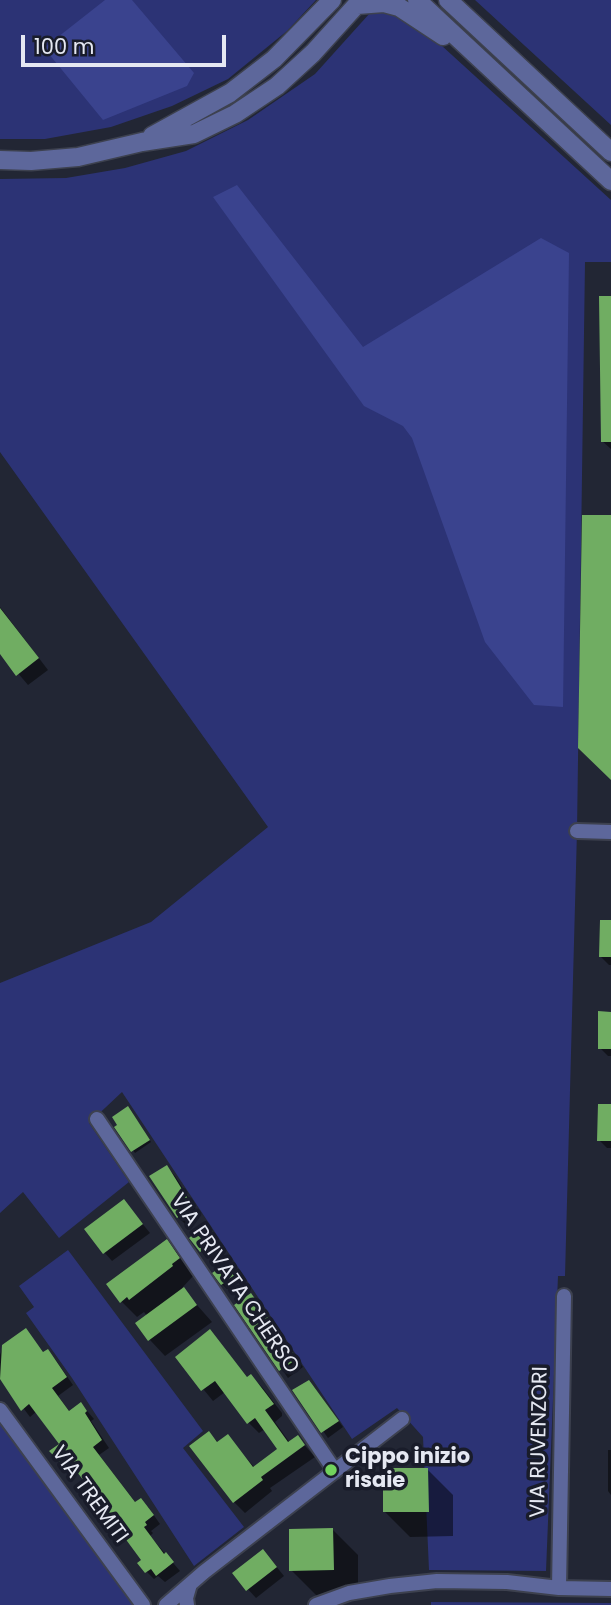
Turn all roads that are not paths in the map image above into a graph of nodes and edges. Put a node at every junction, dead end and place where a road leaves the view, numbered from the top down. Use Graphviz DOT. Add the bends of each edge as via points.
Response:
graph roads {
  1 [pos="332,0"];
  2 [pos="417,0"];
  3 [pos="447,0"];
  4 [pos="359,3"];
  5 [pos="297,35"];
  6 [pos="460,40"];
  7 [pos="313,53"];
  8 [pos="142,142"];
  9 [pos="611,152"];
  10 [pos="0,160"];
  11 [pos="611,181"];
  12 [pos="577,831"];
  13 [pos="611,832"];
  14 [pos="97,1119"];
  15 [pos="564,1296"];
  16 [pos="0,1410"];
  17 [pos="402,1419"];
  18 [pos="335,1471"];
  19 [pos="190,1584"];
  20 [pos="559,1588"];
  21 [pos="611,1589"];
  22 [pos="143,1605"];
  23 [pos="164,1605"];
  24 [pos="186,1605"];
  25 [pos="316,1605"];
  1 -- 5 [label="street"];
  2 -- 6 [label="street"];
  3 -- 9 [label="street"];
  4 -- 6 [label="street" via="398,7 441,35"];
  4 -- 7 [label="street"];
  5 -- 7 [label="street"];
  5 -- 8 [label="street" via="230,93"];
  6 -- 11 [label="street"];
  7 -- 8 [label="street" via="277,86 235,114 194,134"];
  8 -- 10 [label="street" via="78,157"];
  12 -- 13 [label="street"];
  14 -- 18 [label="street, VIA PRIVATA CHERSO"];
  15 -- 20 [label="street, VIA RUVENZORI"];
  16 -- 22 [label="street, VIA TREMITI"];
  17 -- 18 [label="street"];
  18 -- 19 [label="street"];
  19 -- 23 [label="street"];
  19 -- 24 [label="street"];
  20 -- 21 [label="street"];
  20 -- 25 [label="street" via="437,1581 349,1593"];
  23 -- 24 [label="street" via="181,1601"];
}
